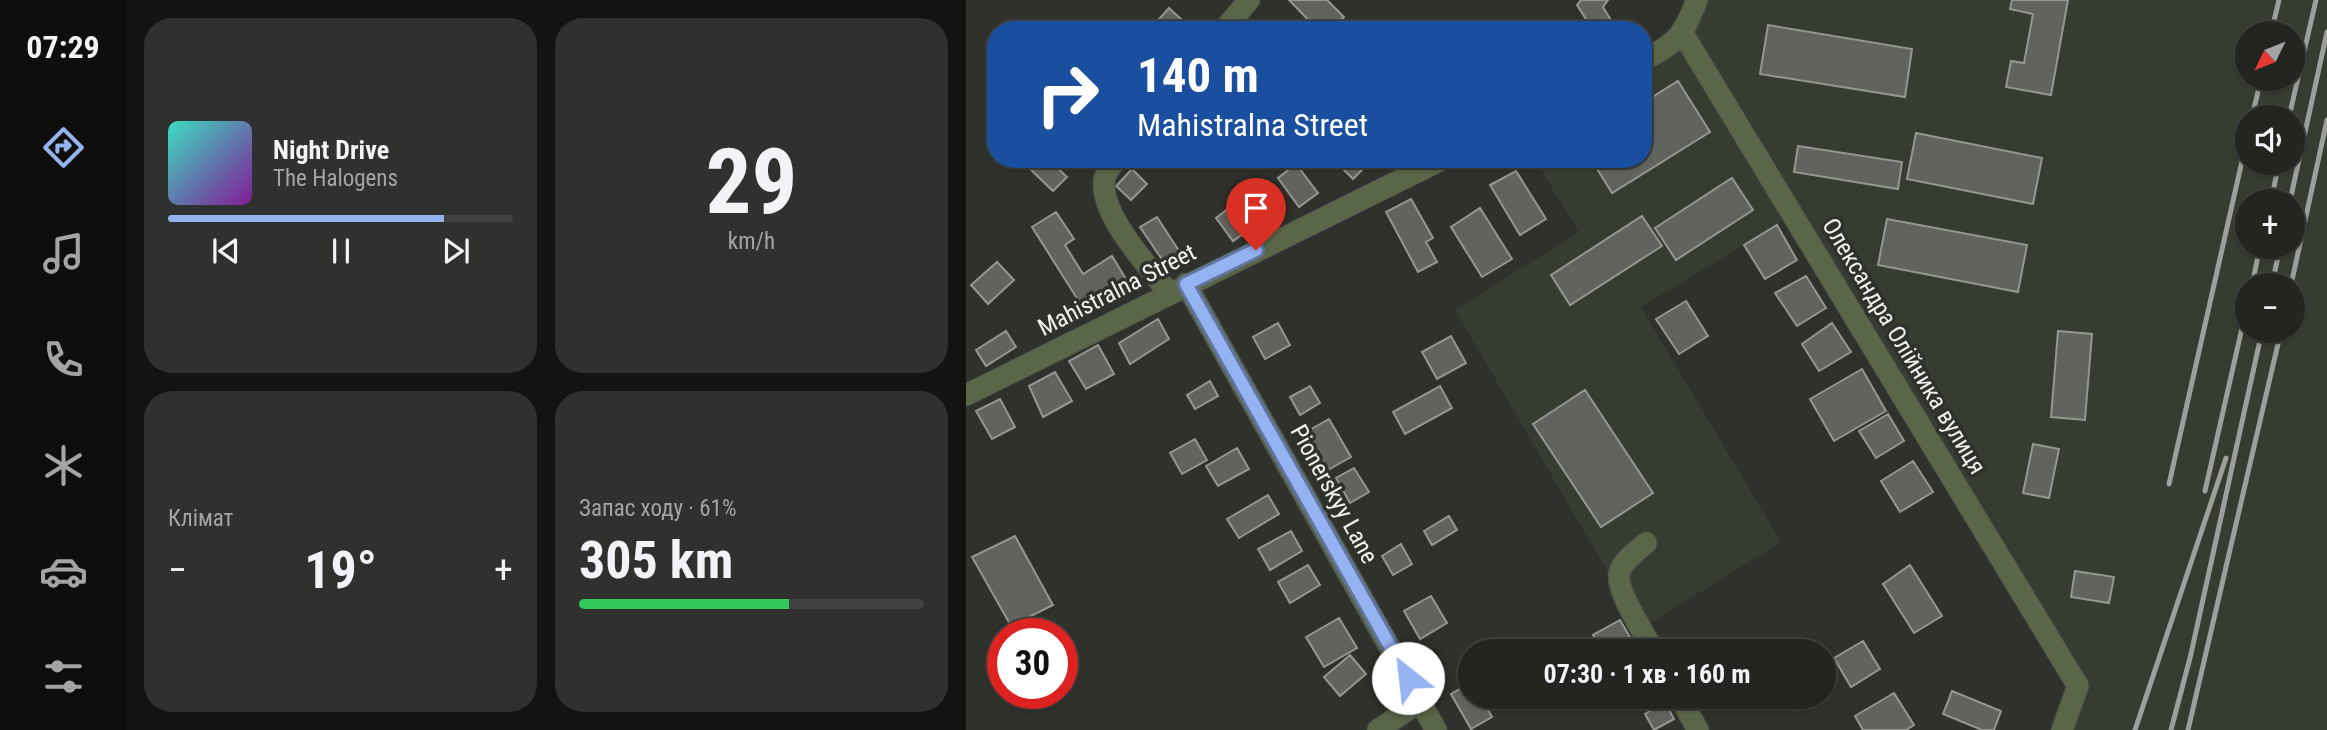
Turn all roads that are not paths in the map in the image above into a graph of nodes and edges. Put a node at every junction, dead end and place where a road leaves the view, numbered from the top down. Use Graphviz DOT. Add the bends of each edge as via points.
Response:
graph roads {
  1 [pos="1249,0"];
  2 [pos="1696,0"];
  3 [pos="1232,21"];
  4 [pos="1683,34"];
  5 [pos="1652,56"];
  6 [pos="1110,168"];
  7 [pos="1425,168"];
  8 [pos="1177,289"];
  9 [pos="969,389"];
  10 [pos="1646,543"];
  11 [pos="1648,639"];
  12 [pos="1421,701"];
  13 [pos="1686,709"];
  14 [pos="1378,730"];
  15 [pos="1436,730"];
  16 [pos="1698,730"];
  17 [pos="2062,730"];
  1 -- 3 [label="street"];
  2 -- 4 [label="street"];
  4 -- 5 [label="street"];
  4 -- 17 [label="street, Олександра Олійника вулиця" via="2078,685"];
  6 -- 8 [label="street, Pionerskyy Lane" via="1106,202 1115,220"];
  7 -- 8 [label="street, Mahistralna Street"];
  8 -- 9 [label="street, Mahistralna Street"];
  8 -- 12 [label="street, Pionerskyy Lane"];
  10 -- 11 [label="street" via="1624,564 1619,576"];
  12 -- 14 [label="street"];
  12 -- 15 [label="street, Pionerskyy Lane"];
  13 -- 16 [label="street"];
}
